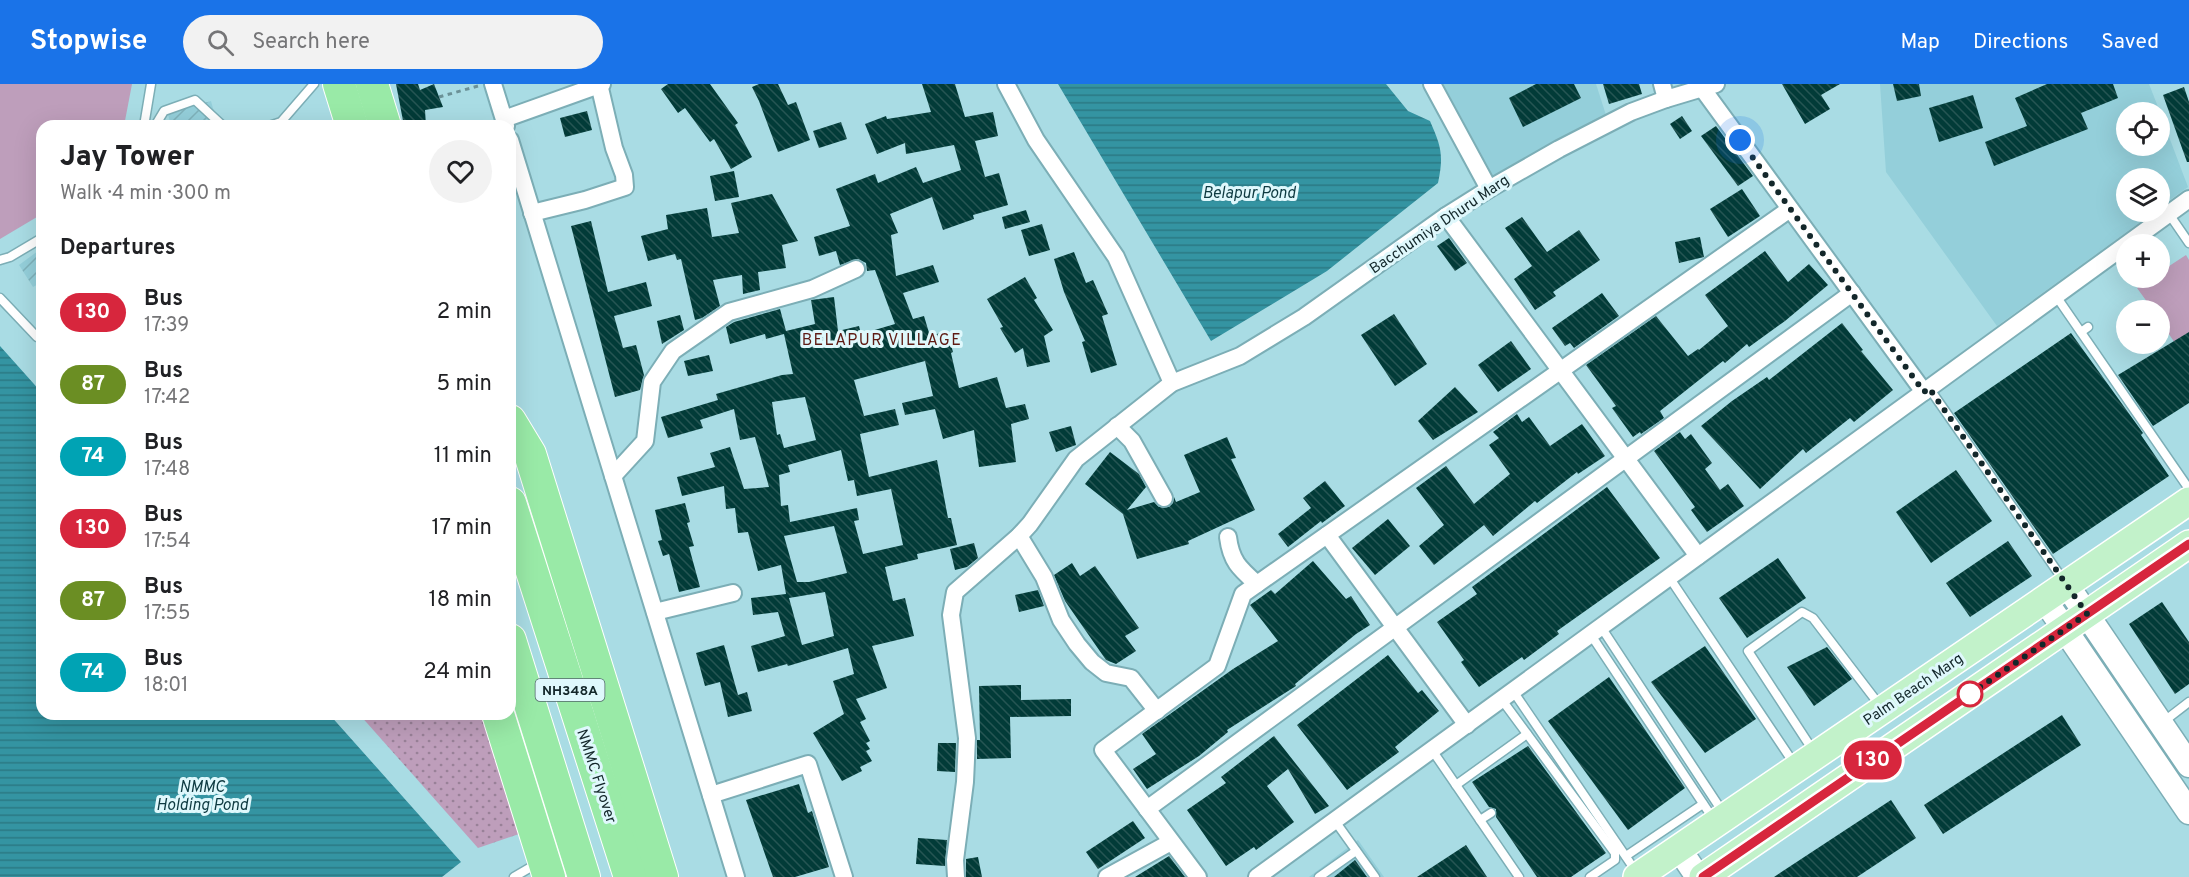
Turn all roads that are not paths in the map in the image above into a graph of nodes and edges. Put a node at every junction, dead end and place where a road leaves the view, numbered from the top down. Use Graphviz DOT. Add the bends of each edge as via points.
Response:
graph roads {
  1 [pos="152,84"];
  2 [pos="314,84"];
  3 [pos="339,84"];
  4 [pos="372,84"];
  5 [pos="493,84"];
  6 [pos="600,84"];
  7 [pos="1006,84"];
  8 [pos="1432,84"];
  9 [pos="1709,86"];
  10 [pos="1664,91"];
  11 [pos="145,120"];
  12 [pos="159,120"];
  13 [pos="217,120"];
  14 [pos="283,120"];
  15 [pos="350,120"];
  16 [pos="383,120"];
  17 [pos="504,120"];
  18 [pos="512,120"];
  19 [pos="516,160"];
  20 [pos="1489,189"];
  21 [pos="2189,199"];
  22 [pos="1790,209"];
  23 [pos="532,213"];
  24 [pos="2170,213"];
  25 [pos="2170,215"];
  26 [pos="1446,216"];
  27 [pos="2158,222"];
  28 [pos="36,242"];
  29 [pos="2189,243"];
  30 [pos="0,260"];
  31 [pos="856,269"];
  32 [pos="1852,293"];
  33 [pos="2056,296"];
  34 [pos="0,298"];
  35 [pos="36,336"];
  36 [pos="1561,370"];
  37 [pos="1172,383"];
  38 [pos="1927,390"];
  39 [pos="1117,426"];
  40 [pos="516,431"];
  41 [pos="1626,459"];
  42 [pos="613,476"];
  43 [pos="2189,489"];
  44 [pos="1164,498"];
  45 [pos="2189,501"];
  46 [pos="516,522"];
  47 [pos="1327,535"];
  48 [pos="1019,536"];
  49 [pos="1228,537"];
  50 [pos="2189,544"];
  51 [pos="1698,556"];
  52 [pos="1669,577"];
  53 [pos="1257,584"];
  54 [pos="2055,591"];
  55 [pos="733,593"];
  56 [pos="655,612"];
  57 [pos="2076,622"];
  58 [pos="1395,627"];
  59 [pos="1596,631"];
  60 [pos="516,659"];
  61 [pos="1507,696"];
  62 [pos="2189,702"];
  63 [pos="1883,709"];
  64 [pos="1157,711"];
  65 [pos="500,720"];
  66 [pos="2161,724"];
  67 [pos="1467,725"];
  68 [pos="1527,734"];
  69 [pos="1432,750"];
  70 [pos="1807,761"];
  71 [pos="2189,765"];
  72 [pos="1456,785"];
  73 [pos="711,795"];
  74 [pos="1147,809"];
  75 [pos="2189,812"];
  76 [pos="1491,813"];
  77 [pos="1715,815"];
  78 [pos="1480,820"];
  79 [pos="1335,821"];
  80 [pos="1172,842"];
  81 [pos="1356,851"];
  82 [pos="1652,866"];
  83 [pos="543,872"];
  84 [pos="1264,875"];
  85 [pos="514,877"];
  86 [pos="584,877"];
  87 [pos="630,877"];
  88 [pos="662,877"];
  89 [pos="736,877"];
  90 [pos="844,877"];
  91 [pos="956,877"];
  92 [pos="1107,877"];
  93 [pos="1198,877"];
  94 [pos="1319,877"];
  95 [pos="1375,877"];
  96 [pos="1519,877"];
  97 [pos="1590,877"];
  98 [pos="1698,877"];
  99 [pos="1703,877"];
  1 -- 11 [label="lane"];
  2 -- 14 [label="lane"];
  3 -- 15 [label="highway"];
  4 -- 16 [label="highway"];
  5 -- 17 [label="street"];
  6 -- 18 [label="street"];
  6 -- 23 [label="street" via="625,187"];
  7 -- 37 [label="street" via="1036,140 1116,257"];
  8 -- 20 [label="street"];
  9 -- 10 [label="street, Bacchumiya Dhuru Marg"];
  9 -- 22 [label="street"];
  10 -- 20 [label="street, Bacchumiya Dhuru Marg"];
  12 -- 13 [label="lane" via="164,111 195,100"];
  19 -- 23 [label="street"];
  20 -- 26 [label="street, Bacchumiya Dhuru Marg"];
  21 -- 24 [label="street"];
  22 -- 32 [label="street"];
  22 -- 36 [label="street"];
  23 -- 42 [label="street"];
  25 -- 29 [label="lane"];
  26 -- 36 [label="street"];
  26 -- 37 [label="street, Bacchumiya Dhuru Marg" via="1304,317 1240,356"];
  27 -- 33 [label="street"];
  28 -- 30 [label="lane"];
  31 -- 42 [label="street" via="812,289 729,312 673,351 652,382 645,441"];
  32 -- 38 [label="street"];
  32 -- 41 [label="street"];
  33 -- 38 [label="street"];
  33 -- 43 [label="lane" via="2085,329"];
  34 -- 35 [label="lane"];
  36 -- 41 [label="street"];
  36 -- 47 [label="street"];
  37 -- 39 [label="street, Bacchumiya Dhuru Marg"];
  38 -- 51 [label="street"];
  38 -- 54 [label="lane"];
  39 -- 44 [label="street" via="1132,441"];
  39 -- 48 [label="street, Bacchumiya Dhuru Marg" via="1076,459"];
  40 -- 88 [label="highway" via="530,454"];
  41 -- 51 [label="street"];
  41 -- 58 [label="street"];
  42 -- 56 [label="street"];
  45 -- 54 [label="main road, Palm Beach Marg"];
  46 -- 87 [label="highway, NMMC Flyover / NH348A"];
  47 -- 53 [label="street"];
  47 -- 58 [label="street"];
  48 -- 64 [label="street" via="1044,576 1061,620 1077,644 1106,673 1131,678"];
  48 -- 91 [label="street, Bacchumiya Dhuru Marg" via="955,592 951,615 967,738"];
  49 -- 53 [label="street" via="1230,554"];
  50 -- 57 [label="main road"];
  51 -- 52 [label="street"];
  52 -- 59 [label="street"];
  52 -- 70 [label="lane"];
  53 -- 64 [label="street" via="1243,594 1217,666"];
  54 -- 57 [label="street"];
  54 -- 63 [label="main road, Palm Beach Marg"];
  55 -- 56 [label="street"];
  56 -- 73 [label="street"];
  57 -- 66 [label="street"];
  57 -- 75 [label="street"];
  57 -- 99 [label="main road"];
  58 -- 67 [label="street"];
  58 -- 74 [label="street"];
  59 -- 61 [label="street"];
  59 -- 77 [label="lane"];
  59 -- 77 [label="lane"];
  60 -- 86 [label="highway, NH348A"];
  61 -- 67 [label="street"];
  61 -- 68 [label="lane"];
  61 -- 82 [label="lane"];
  62 -- 66 [label="lane"];
  63 -- 70 [label="main road, Palm Beach Marg"];
  63 -- 70 [label="lane" via="1813,618 1802,612 1748,651"];
  64 -- 74 [label="street" via="1103,750"];
  65 -- 83 [label="highway"];
  66 -- 71 [label="street"];
  67 -- 69 [label="street"];
  68 -- 72 [label="lane"];
  68 -- 97 [label="lane" via="1617,857"];
  69 -- 72 [label="lane"];
  69 -- 79 [label="street"];
  70 -- 77 [label="main road, Palm Beach Marg"];
  72 -- 78 [label="lane"];
  73 -- 89 [label="street"];
  73 -- 90 [label="street" via="808,764"];
  74 -- 80 [label="street"];
  76 -- 78 [label="lane"];
  77 -- 82 [label="main road, Palm Beach Marg"];
  77 -- 82 [label="lane"];
  78 -- 96 [label="lane"];
  79 -- 81 [label="lane"];
  79 -- 84 [label="street"];
  80 -- 92 [label="street"];
  80 -- 93 [label="street"];
  81 -- 94 [label="lane"];
  81 -- 95 [label="lane"];
  82 -- 98 [label="street"];
  83 -- 85 [label="lane" via="532,865"];
}
